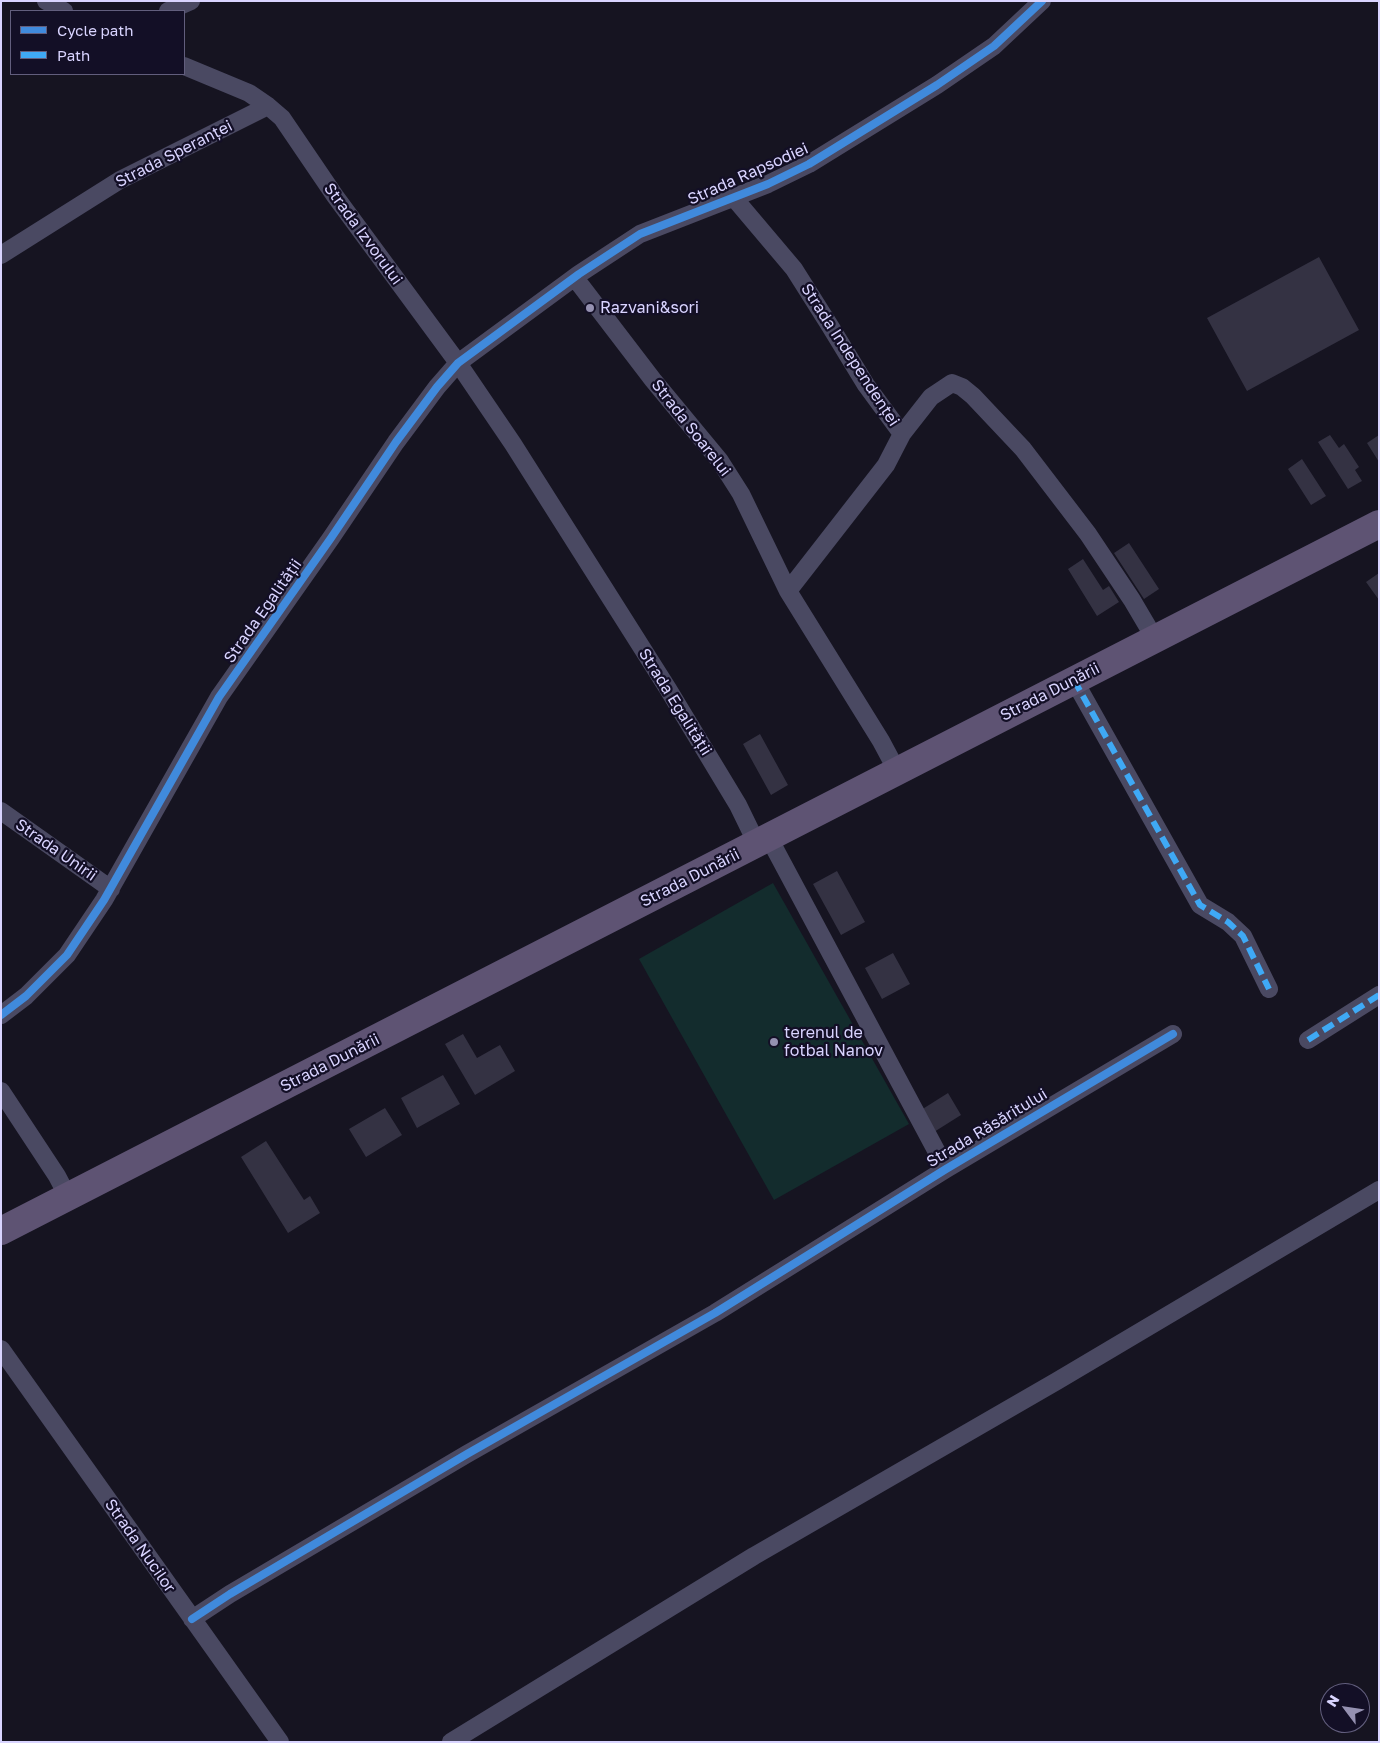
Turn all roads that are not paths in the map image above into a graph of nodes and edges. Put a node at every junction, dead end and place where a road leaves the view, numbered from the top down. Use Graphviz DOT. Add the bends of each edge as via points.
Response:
graph roads {
  1 [pos="46,1"];
  2 [pos="191,1"];
  3 [pos="1042,1"];
  4 [pos="62,10"];
  5 [pos="170,10"];
  6 [pos="185,66"];
  7 [pos="268,106"];
  8 [pos="734,198"];
  9 [pos="1,256"];
  10 [pos="575,278"];
  11 [pos="458,362"];
  12 [pos="902,434"];
  13 [pos="1379,524"];
  14 [pos="788,591"];
  15 [pos="1154,638"];
  16 [pos="1074,680"];
  17 [pos="897,771"];
  18 [pos="1,811"];
  19 [pos="763,841"];
  20 [pos="111,889"];
  21 [pos="1269,989"];
  22 [pos="1379,994"];
  23 [pos="1,1016"];
  24 [pos="1173,1034"];
  25 [pos="1308,1040"];
  26 [pos="1,1091"];
  27 [pos="946,1168"];
  28 [pos="1379,1190"];
  29 [pos="68,1197"];
  30 [pos="1,1231"];
  31 [pos="1,1349"];
  32 [pos="192,1619"];
  33 [pos="280,1742"];
  34 [pos="451,1742"];
  1 -- 4 [label="street"];
  2 -- 5 [label="street"];
  3 -- 8 [label="street, Strada Rapsodiei" via="994,46 936,85 809,164"];
  6 -- 7 [label="street" via="249,93"];
  7 -- 9 [label="street, Strada Speranței" via="120,180"];
  7 -- 11 [label="street, Strada Izvorului" via="282,118 335,196"];
  8 -- 10 [label="street, Strada Rapsodiei" via="640,234"];
  8 -- 12 [label="street, Strada Independenței" via="794,269 866,385"];
  10 -- 11 [label="street, Strada Rapsodiei"];
  10 -- 14 [label="street, Strada Soarelui" via="720,461 741,494"];
  11 -- 19 [label="street, Strada Egalității"];
  11 -- 20 [label="street, Strada Egalității" via="396,442 219,697"];
  12 -- 14 [label="street" via="886,465"];
  12 -- 15 [label="street, Strada Independenței" via="931,397 952,383 962,387 1023,449 1088,534"];
  13 -- 15 [label="main road, Strada Dunării"];
  14 -- 17 [label="street, Strada Soarelui"];
  15 -- 16 [label="main road, Strada Dunării"];
  16 -- 17 [label="main road, Strada Dunării"];
  16 -- 21 [label="street" via="1200,905 1228,922 1243,936"];
  17 -- 19 [label="main road, Strada Dunării"];
  18 -- 20 [label="street, Strada Unirii"];
  19 -- 27 [label="street, Strada Răsăritului"];
  19 -- 29 [label="main road, Strada Dunării"];
  20 -- 23 [label="street, Strada Egalității" via="67,955"];
  22 -- 25 [label="street"];
  24 -- 27 [label="street, Strada Răsăritului"];
  26 -- 29 [label="street"];
  27 -- 32 [label="street, Strada Răsăritului" via="715,1312 467,1454"];
  28 -- 34 [label="street" via="754,1556"];
  29 -- 30 [label="main road, Strada Dunării"];
  31 -- 32 [label="street, Strada Nucilor"];
  32 -- 33 [label="street, Strada Nucilor"];
}
